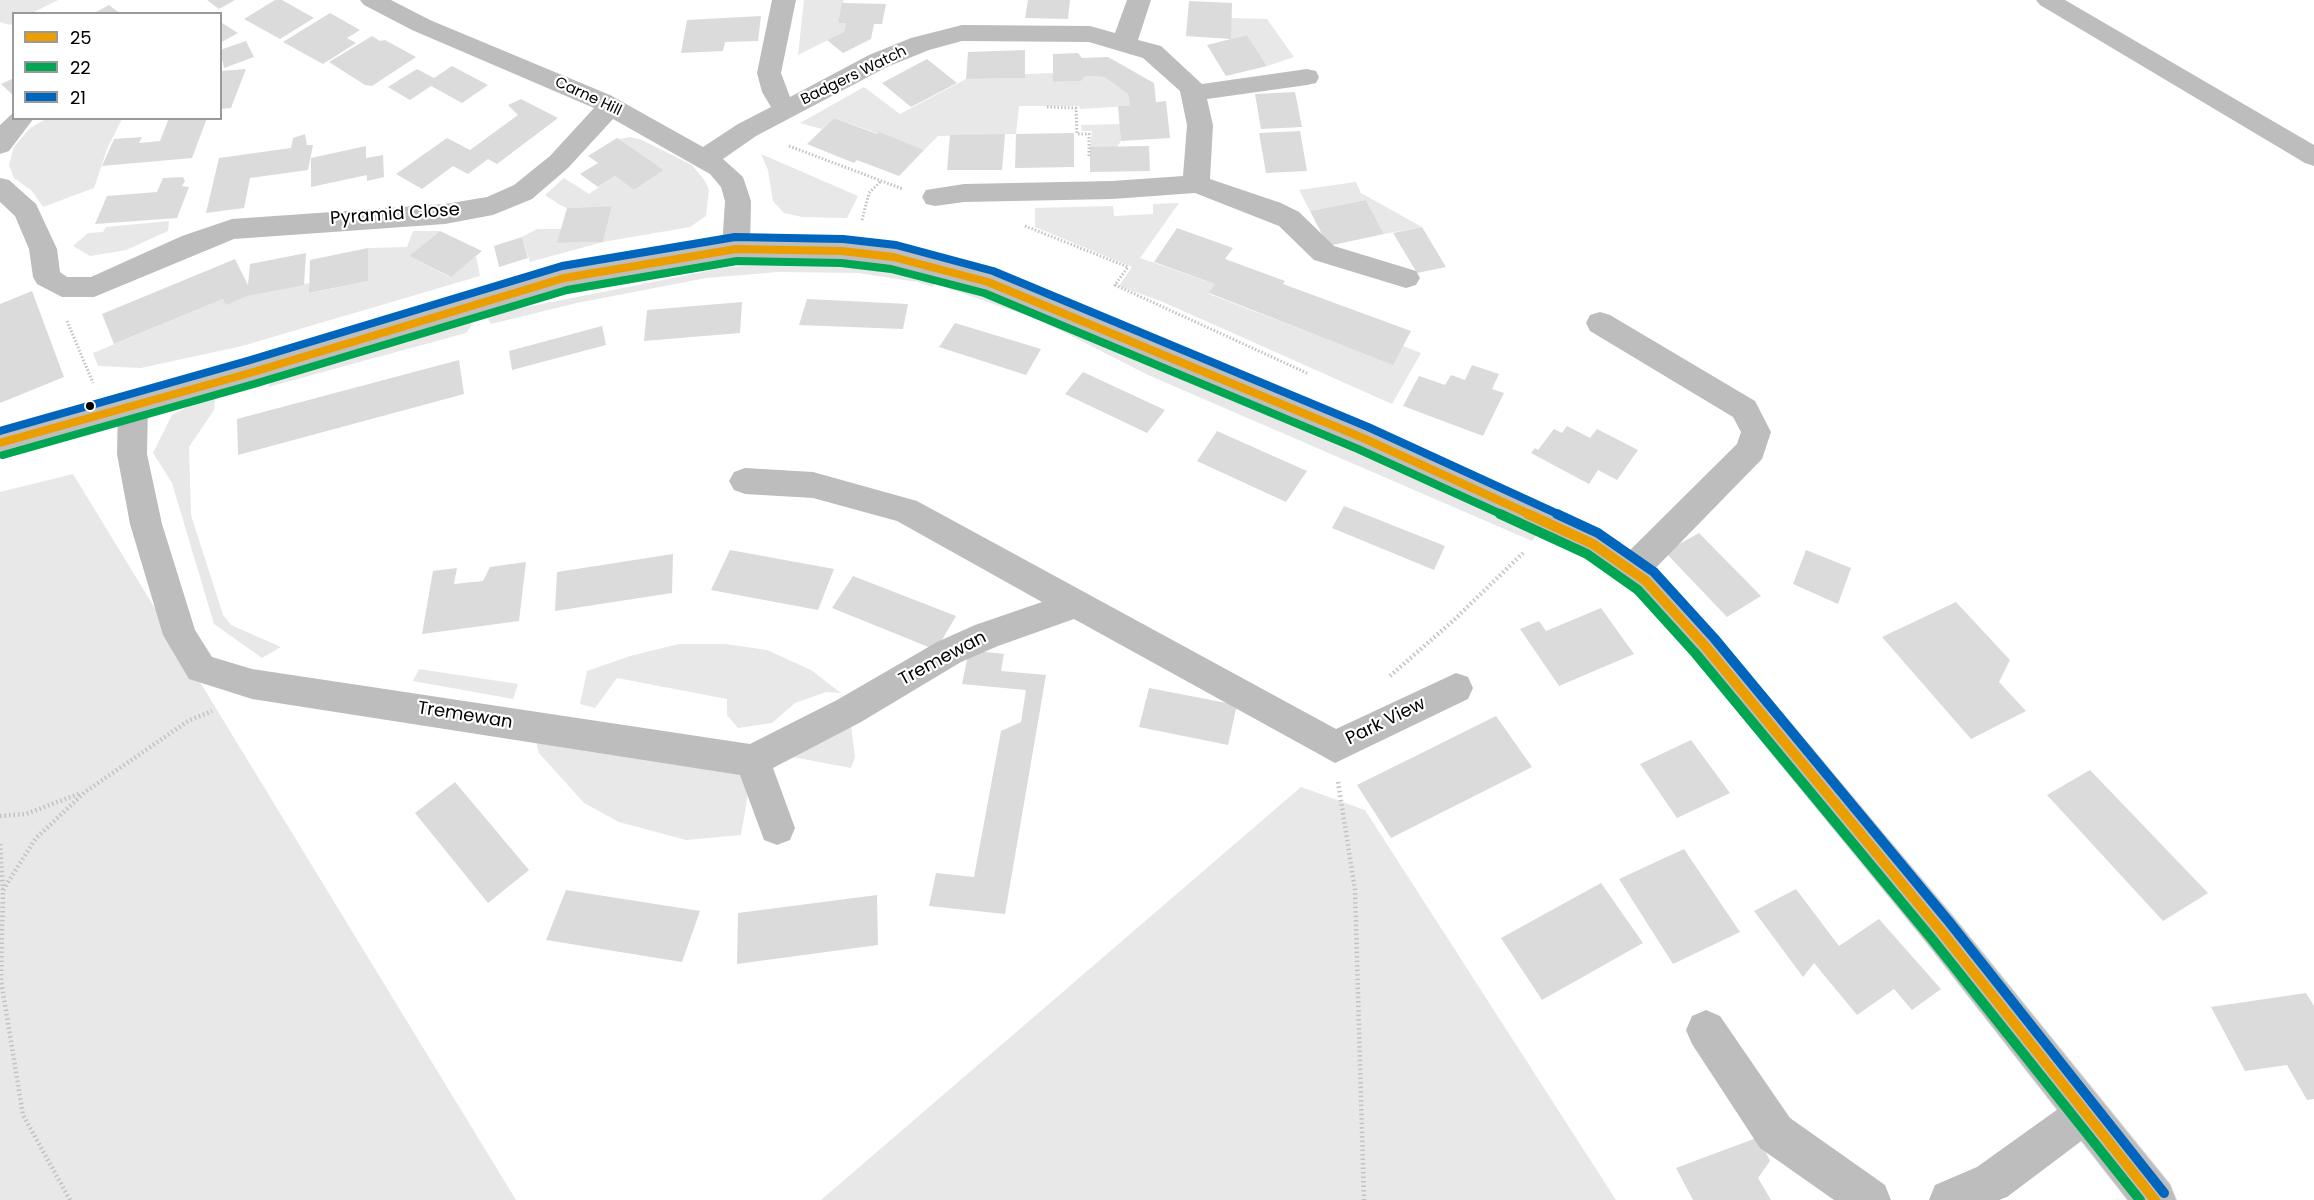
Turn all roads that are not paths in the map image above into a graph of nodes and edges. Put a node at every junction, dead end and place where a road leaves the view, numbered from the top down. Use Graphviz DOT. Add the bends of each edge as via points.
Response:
graph roads {
  1 [pos="372,0"];
  2 [pos="784,0"];
  3 [pos="1139,0"];
  4 [pos="2048,0"];
  5 [pos="1124,44"];
  6 [pos="1307,77"];
  7 [pos="1193,93"];
  8 [pos="610,107"];
  9 [pos="786,110"];
  10 [pos="20,120"];
  11 [pos="0,144"];
  12 [pos="2314,157"];
  13 [pos="704,159"];
  14 [pos="1196,184"];
  15 [pos="0,187"];
  16 [pos="935,197"];
  17 [pos="736,249"];
  18 [pos="45,257"];
  19 [pos="148,261"];
  20 [pos="1406,278"];
  21 [pos="1600,323"];
  22 [pos="133,406"];
  23 [pos="0,443"];
  24 [pos="745,481"];
  25 [pos="1631,571"];
  26 [pos="1077,604"];
  27 [pos="1456,688"];
  28 [pos="752,761"];
  29 [pos="777,828"];
  30 [pos="1706,1030"];
  31 [pos="2086,1113"];
  32 [pos="1870,1200"];
  33 [pos="1950,1200"];
  34 [pos="2155,1200"];
  1 -- 8 [label="street, Carne Hill"];
  2 -- 9 [label="street" via="769,73"];
  3 -- 5 [label="street"];
  4 -- 12 [label="street"];
  5 -- 7 [label="street, Badgers Watch" via="1152,52"];
  5 -- 9 [label="street, Badgers Watch" via="1090,34 962,33 878,61"];
  6 -- 7 [label="street"];
  7 -- 14 [label="street, Badgers Watch" via="1200,125"];
  8 -- 13 [label="street, Carne Hill"];
  8 -- 19 [label="street, Pyramid Close" via="559,162 523,192 493,206 445,214 232,229"];
  9 -- 13 [label="street, Badgers Watch"];
  10 -- 11 [label="street"];
  13 -- 17 [label="street, Carne Hill" via="734,184 740,220"];
  14 -- 16 [label="street" via="1010,206 964,193"];
  14 -- 20 [label="street" via="1289,219 1324,253"];
  15 -- 18 [label="street" via="26,211"];
  17 -- 22 [label="street" via="618,267 544,284"];
  17 -- 25 [label="street" via="842,250 893,257 988,282 1363,438 1593,544"];
  18 -- 19 [label="street, Pyramid Close" via="95,271"];
  18 -- 19 [label="street, Pyramid Close" via="47,278 67,288 94,287"];
  21 -- 25 [label="street" via="1744,409 1756,432 1751,450"];
  22 -- 23 [label="street"];
  22 -- 28 [label="street, Tremewan" via="132,454 146,524 180,634 201,668 252,684"];
  24 -- 26 [label="street" via="813,484 906,510"];
  25 -- 31 [label="street" via="1646,581 1705,646"];
  26 -- 27 [label="street, Park View" via="1335,747"];
  26 -- 28 [label="street, Tremewan" via="987,634 949,652 849,711"];
  28 -- 29 [label="street"];
  30 -- 32 [label="street" via="1774,1133"];
  31 -- 33 [label="street" via="1992,1182"];
  31 -- 34 [label="street"];
}
